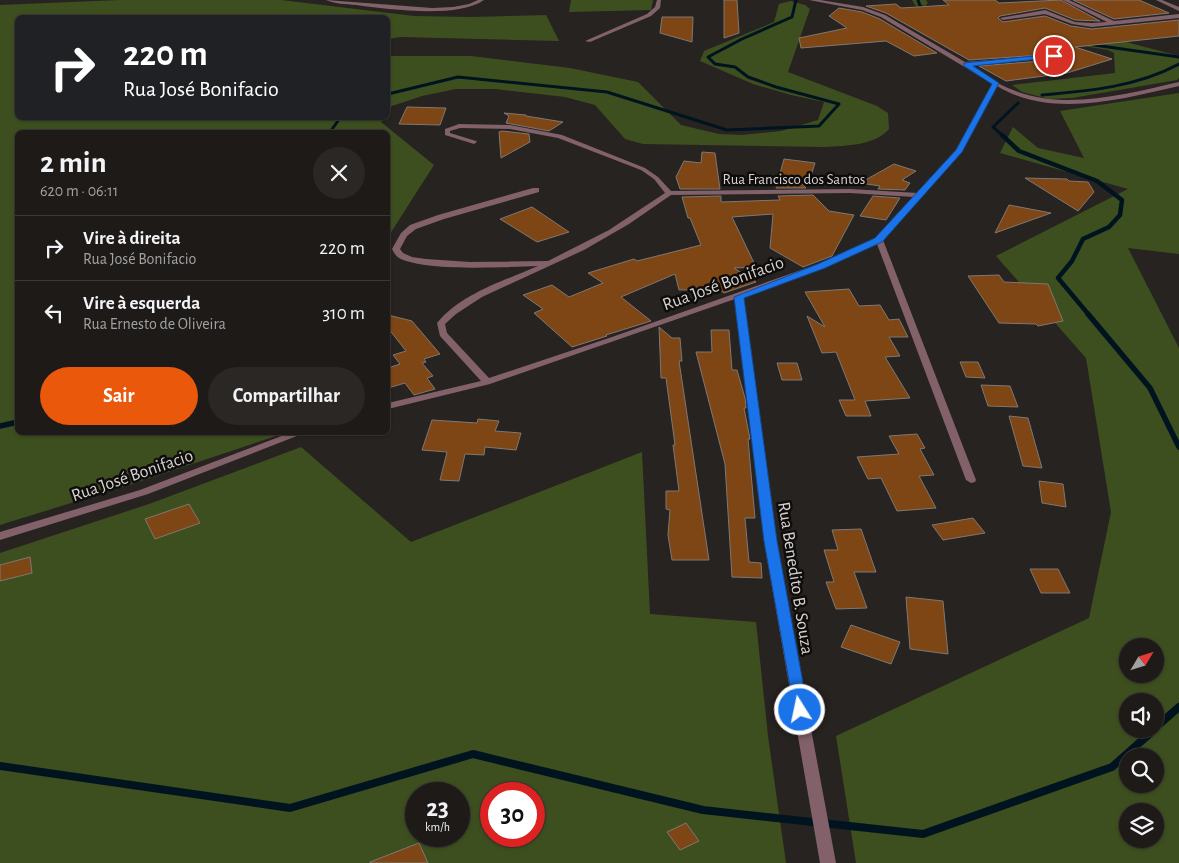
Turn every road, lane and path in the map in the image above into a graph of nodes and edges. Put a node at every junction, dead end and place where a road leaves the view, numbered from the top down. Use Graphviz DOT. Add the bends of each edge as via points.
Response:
graph roads {
  1 [pos="328,0"];
  2 [pos="482,0"];
  3 [pos="659,0"];
  4 [pos="811,0"];
  5 [pos="1066,0"];
  6 [pos="1158,0"];
  7 [pos="834,2"];
  8 [pos="1179,10"];
  9 [pos="1179,16"];
  10 [pos="1003,18"];
  11 [pos="1113,23"];
  12 [pos="588,41"];
  13 [pos="1054,56"];
  14 [pos="966,64"];
  15 [pos="996,83"];
  16 [pos="1179,84"];
  17 [pos="474,142"];
  18 [pos="536,190"];
  19 [pos="669,193"];
  20 [pos="920,195"];
  21 [pos="878,240"];
  22 [pos="552,263"];
  23 [pos="739,297"];
  24 [pos="487,382"];
  25 [pos="390,406"];
  26 [pos="294,435"];
  27 [pos="971,480"];
  28 [pos="0,536"];
  29 [pos="828,863"];
  1 -- 2 [label="street" via="432,9 464,8"];
  3 -- 12 [label="street" via="657,8 648,15"];
  4 -- 7 [label="street"];
  5 -- 11 [label="street"];
  6 -- 8 [label="street"];
  7 -- 14 [label="street" via="883,16"];
  9 -- 11 [label="street"];
  10 -- 11 [label="street" via="1045,12 1074,23"];
  13 -- 14 [label="street"];
  14 -- 15 [label="street"];
  15 -- 16 [label="street" via="1033,99 1063,102 1131,95"];
  15 -- 20 [label="street, Rua José Bonifacio" via="959,151"];
  17 -- 19 [label="street" via="447,134 447,130 460,126 510,127 560,136 643,169"];
  18 -- 22 [label="street" via="441,216 414,227 396,248 401,255 412,260 443,263"];
  19 -- 20 [label="street, Rua Francisco dos Santos" via="850,191"];
  19 -- 22 [label="street" via="639,216"];
  20 -- 21 [label="street, Rua José Bonifacio"];
  21 -- 23 [label="street, Rua José Bonifacio" via="822,266"];
  21 -- 27 [label="street"];
  22 -- 24 [label="street" via="454,309 441,323 443,334"];
  23 -- 24 [label="street, Rua José Bonifacio"];
  23 -- 29 [label="street, Rua Benedito B. Souza" via="770,541"];
  24 -- 25 [label="street, Rua José Bonifacio"];
  26 -- 28 [label="street, Rua José Bonifacio" via="144,492"];
}
